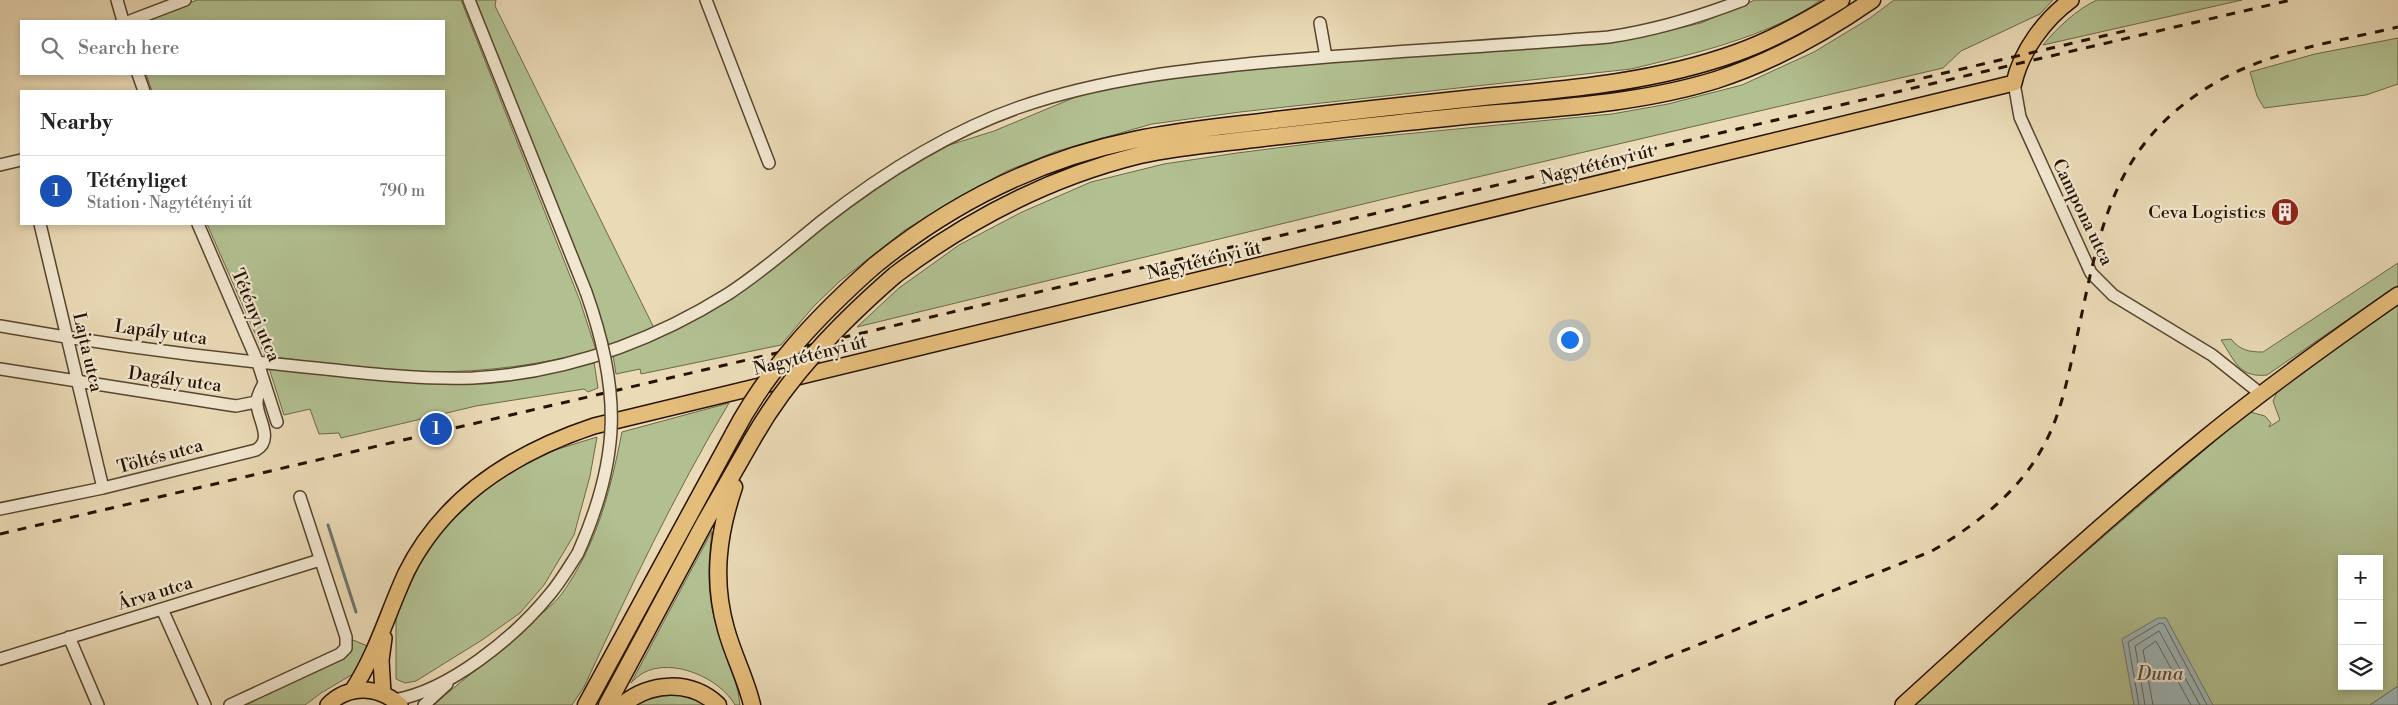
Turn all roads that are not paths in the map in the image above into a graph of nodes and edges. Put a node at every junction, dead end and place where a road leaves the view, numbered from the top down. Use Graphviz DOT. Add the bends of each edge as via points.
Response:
graph roads {
  1 [pos="116,0"];
  2 [pos="184,0"];
  3 [pos="470,0"];
  4 [pos="706,0"];
  5 [pos="1744,0"];
  6 [pos="1841,0"];
  7 [pos="1872,0"];
  8 [pos="2071,0"];
  9 [pos="123,20"];
  10 [pos="133,20"];
  11 [pos="1320,23"];
  12 [pos="1326,57"];
  13 [pos="138,75"];
  14 [pos="2014,83"];
  15 [pos="144,90"];
  16 [pos="20,160"];
  17 [pos="769,163"];
  18 [pos="0,165"];
  19 [pos="40,225"];
  20 [pos="198,225"];
  21 [pos="2398,295"];
  22 [pos="0,326"];
  23 [pos="66,337"];
  24 [pos="258,363"];
  25 [pos="0,370"];
  26 [pos="76,383"];
  27 [pos="264,383"];
  28 [pos="2261,394"];
  29 [pos="256,402"];
  30 [pos="277,422"];
  31 [pos="749,446"];
  32 [pos="103,488"];
  33 [pos="300,497"];
  34 [pos="0,508"];
  35 [pos="320,560"];
  36 [pos="162,609"];
  37 [pos="385,624"];
  38 [pos="69,637"];
  39 [pos="0,659"];
  40 [pos="458,673"];
  41 [pos="352,691"];
  42 [pos="392,699"];
  43 [pos="98,705"];
  44 [pos="205,705"];
  45 [pos="230,705"];
  46 [pos="328,705"];
  47 [pos="424,705"];
  48 [pos="586,705"];
  49 [pos="607,705"];
  50 [pos="622,705"];
  51 [pos="718,705"];
  52 [pos="752,705"];
  53 [pos="1903,705"];
  1 -- 9 [label="street"];
  2 -- 10 [label="street"];
  3 -- 40 [label="street, bridge" via="586,292 604,350 613,419 611,447 600,498 578,553 550,594 527,619"];
  4 -- 17 [label="street"];
  5 -- 12 [label="street, Lapály utca" via="1692,20 1609,37"];
  6 -- 48 [label="highway, bridge" via="1745,50 1682,70 1576,88 1391,106 1162,134 1103,147 1040,167 984,192 930,224 874,266 826,311 772,373 734,433"];
  7 -- 31 [label="highway, bridge" via="1825,32 1767,60 1714,80 1652,95 1212,144 1141,155 1061,180 1014,200 951,235 895,275 827,338 777,400"];
  8 -- 14 [label="main road" via="2038,34 2022,59"];
  11 -- 12 [label="street"];
  12 -- 24 [label="street, Lapály utca" via="1180,71 1115,81 1016,108 972,127 890,171 729,293 666,329 600,355 514,374 472,378 383,375"];
  13 -- 15 [label="street"];
  14 -- 28 [label="street, Campona utca" via="2020,117 2091,273 2113,295 2212,355"];
  14 -- 37 [label="main road, Nagytétényi út" via="594,426 535,448 509,463 462,499 442,520 408,570"];
  16 -- 18 [label="street"];
  19 -- 23 [label="street, Lajta utca"];
  20 -- 24 [label="street, Tétényi utca"];
  21 -- 28 [label="main road"];
  22 -- 23 [label="street, Lapály utca"];
  23 -- 24 [label="street, Lapály utca"];
  23 -- 26 [label="street, Lajta utca"];
  24 -- 27 [label="street, Tétényi utca"];
  25 -- 26 [label="street, Dagály utca"];
  26 -- 29 [label="street, Dagály utca" via="236,406"];
  26 -- 32 [label="street, Lajta utca"];
  27 -- 29 [label="street"];
  27 -- 30 [label="street, Tétényi utca"];
  28 -- 53 [label="main road" via="2136,496"];
  29 -- 32 [label="street, Töltés utca" via="264,441 256,450"];
  31 -- 49 [label="highway"];
  31 -- 52 [label="highway" via="721,527 717,560 726,629"];
  32 -- 34 [label="street, Töltés utca"];
  33 -- 35 [label="street"];
  35 -- 36 [label="street, Árva utca"];
  35 -- 45 [label="street" via="346,637 346,648 298,675"];
  36 -- 38 [label="street, Árva utca"];
  36 -- 44 [label="street"];
  37 -- 41 [label="main road, Nagytétényi út"];
  37 -- 42 [label="main road, Nagytétényi út" via="381,660"];
  38 -- 39 [label="street, Árva utca"];
  38 -- 43 [label="street"];
  40 -- 42 [label="street" via="426,690"];
  40 -- 47 [label="street"];
  41 -- 42 [label="main road" via="368,690"];
  41 -- 46 [label="main road"];
  50 -- 51 [label="highway" via="644,691 671,686 697,691"];
}
